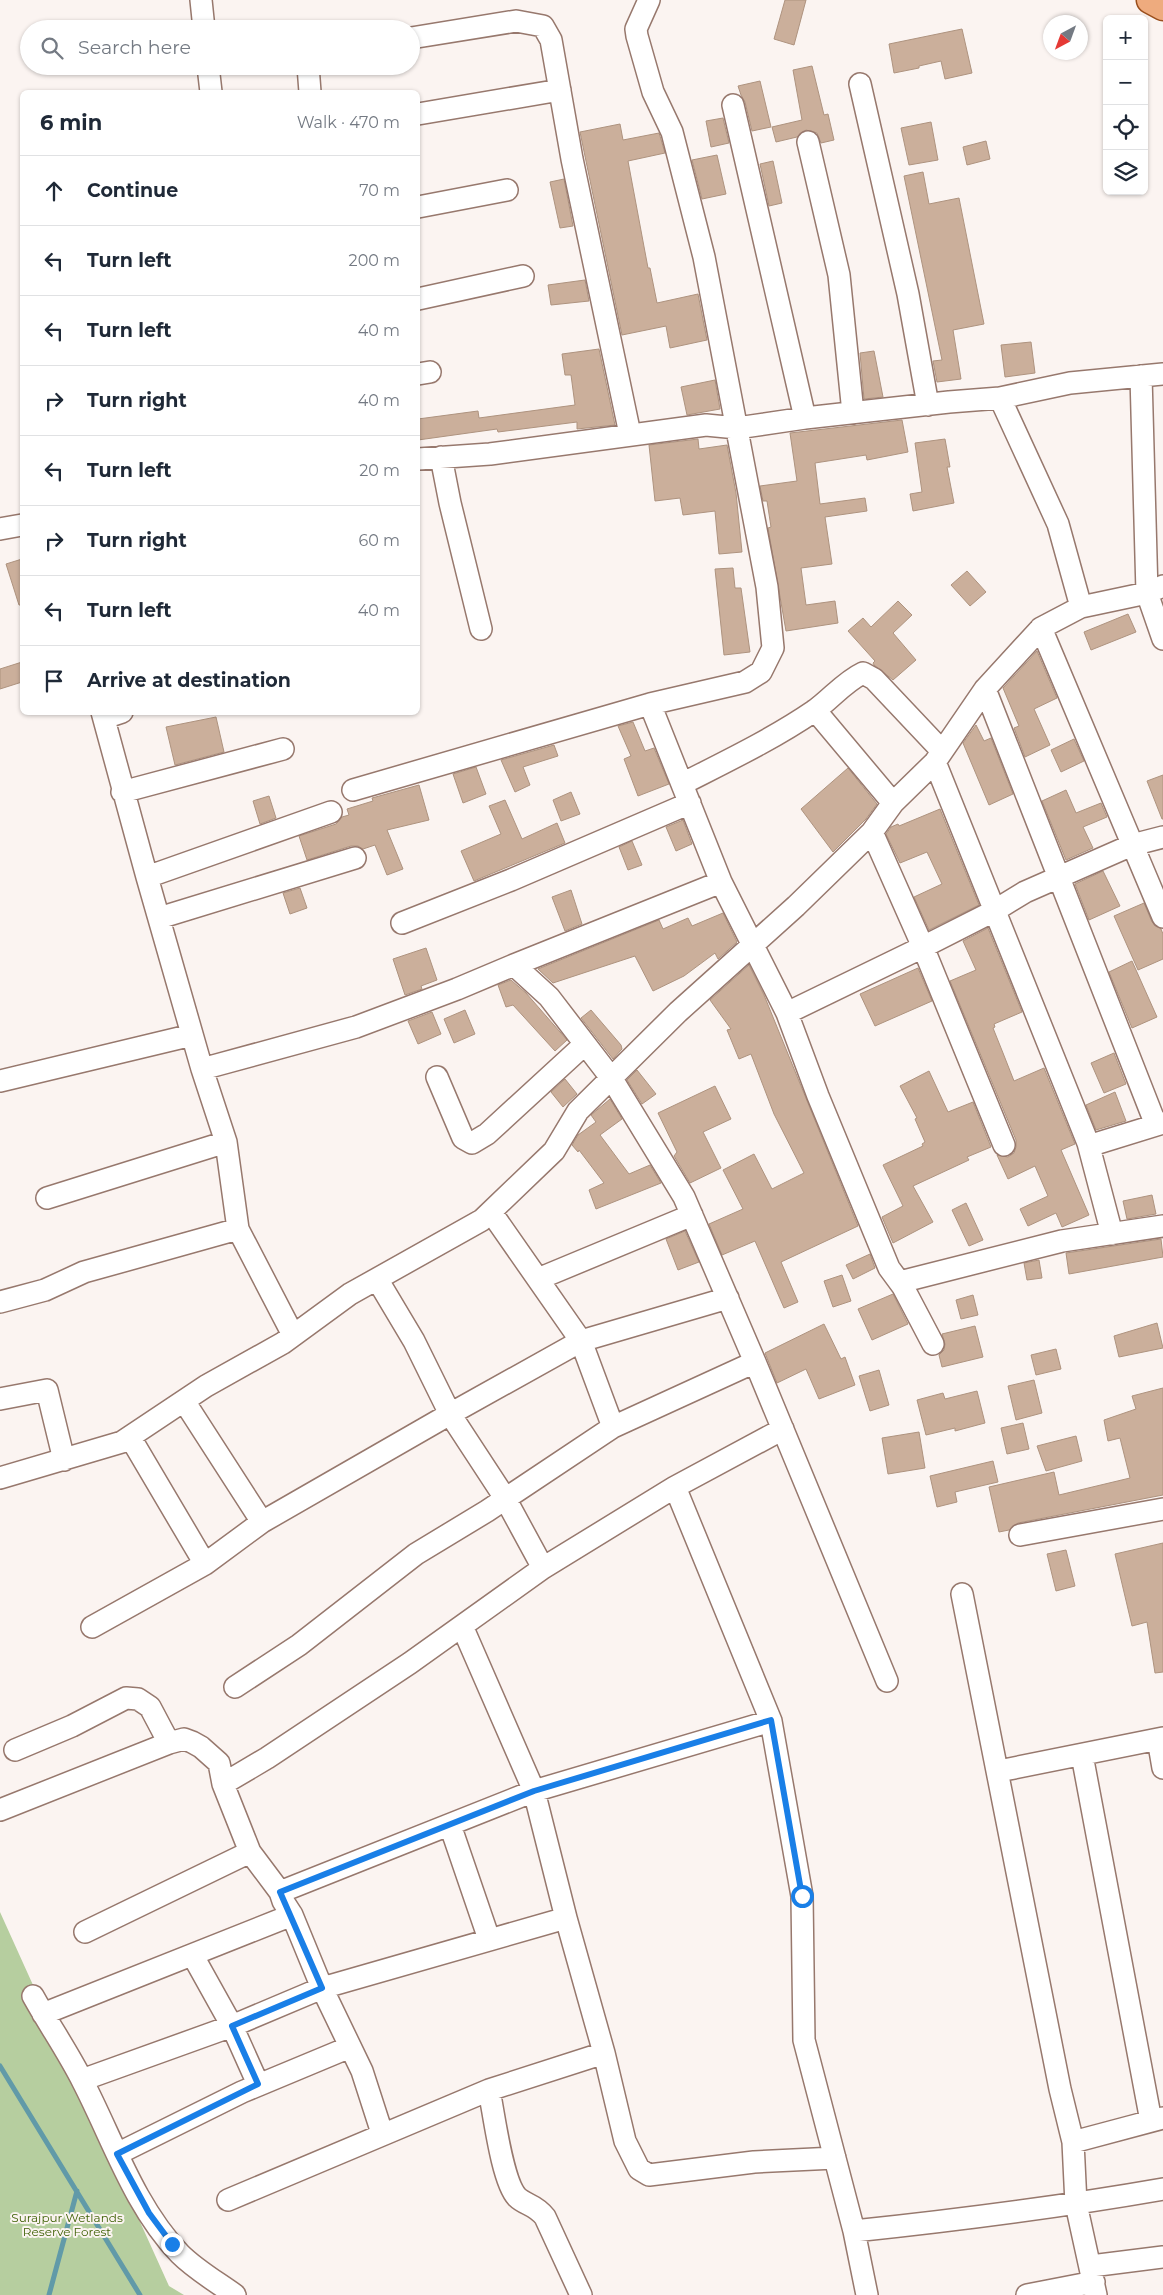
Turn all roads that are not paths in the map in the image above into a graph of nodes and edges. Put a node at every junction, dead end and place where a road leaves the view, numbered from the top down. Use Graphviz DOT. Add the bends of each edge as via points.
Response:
graph roads {
  1 [pos="200,0"];
  2 [pos="648,0"];
  3 [pos="1150,0"];
  4 [pos="1163,7"];
  5 [pos="203,20"];
  6 [pos="420,36"];
  7 [pos="209,75"];
  8 [pos="309,75"];
  9 [pos="860,84"];
  10 [pos="211,90"];
  11 [pos="310,90"];
  12 [pos="560,90"];
  13 [pos="733,106"];
  14 [pos="420,114"];
  15 [pos="808,142"];
  16 [pos="507,190"];
  17 [pos="420,207"];
  18 [pos="523,276"];
  19 [pos="420,299"];
  20 [pos="1163,374"];
  21 [pos="1141,376"];
  22 [pos="1000,398"];
  23 [pos="928,405"];
  24 [pos="853,413"];
  25 [pos="805,418"];
  26 [pos="737,428"];
  27 [pos="630,434"];
  28 [pos="442,457"];
  29 [pos="420,460"];
  30 [pos="20,525"];
  31 [pos="0,529"];
  32 [pos="1155,590"];
  33 [pos="1081,607"];
  34 [pos="481,628"];
  35 [pos="1041,628"];
  36 [pos="1163,639"];
  37 [pos="985,689"];
  38 [pos="650,704"];
  39 [pos="815,710"];
  40 [pos="109,715"];
  41 [pos="284,749"];
  42 [pos="938,756"];
  43 [pos="353,790"];
  44 [pos="122,792"];
  45 [pos="686,794"];
  46 [pos="893,803"];
  47 [pos="331,812"];
  48 [pos="872,832"];
  49 [pos="1163,837"];
  50 [pos="1132,845"];
  51 [pos="355,858"];
  52 [pos="147,877"];
  53 [pos="1061,878"];
  54 [pos="721,882"];
  55 [pos="994,911"];
  56 [pos="1163,917"];
  57 [pos="159,918"];
  58 [pos="402,923"];
  59 [pos="753,944"];
  60 [pos="923,947"];
  61 [pos="514,965"];
  62 [pos="787,1013"];
  63 [pos="192,1035"];
  64 [pos="585,1044"];
  65 [pos="202,1069"];
  66 [pos="437,1077"];
  67 [pos="612,1079"];
  68 [pos="0,1081"];
  69 [pos="1160,1124"];
  70 [pos="226,1142"];
  71 [pos="1088,1143"];
  72 [pos="1004,1145"];
  73 [pos="47,1198"];
  74 [pos="491,1212"];
  75 [pos="692,1216"];
  76 [pos="1163,1226"];
  77 [pos="238,1229"];
  78 [pos="1112,1234"];
  79 [pos="377,1279"];
  80 [pos="538,1279"];
  81 [pos="900,1282"];
  82 [pos="728,1298"];
  83 [pos="0,1302"];
  84 [pos="293,1335"];
  85 [pos="581,1341"];
  86 [pos="933,1344"];
  87 [pos="755,1362"];
  88 [pos="0,1399"];
  89 [pos="184,1401"];
  90 [pos="450,1414"];
  91 [pos="613,1427"];
  92 [pos="783,1429"];
  93 [pos="130,1436"];
  94 [pos="64,1460"];
  95 [pos="0,1478"];
  96 [pos="675,1487"];
  97 [pos="505,1498"];
  98 [pos="1163,1509"];
  99 [pos="262,1522"];
  100 [pos="1020,1535"];
  101 [pos="205,1564"];
  102 [pos="543,1568"];
  103 [pos="962,1594"];
  104 [pos="462,1626"];
  105 [pos="92,1627"];
  106 [pos="888,1681"];
  107 [pos="235,1687"];
  108 [pos="771,1720"];
  109 [pos="1160,1739"];
  110 [pos="169,1743"];
  111 [pos="15,1750"];
  112 [pos="1082,1754"];
  113 [pos="1163,1768"];
  114 [pos="999,1771"];
  115 [pos="223,1784"];
  116 [pos="534,1791"];
  117 [pos="0,1810"];
  118 [pos="450,1825"];
  119 [pos="250,1852"];
  120 [pos="280,1892"];
  121 [pos="292,1915"];
  122 [pos="566,1918"];
  123 [pos="85,1932"];
  124 [pos="489,1939"];
  125 [pos="193,1956"];
  126 [pos="322,1988"];
  127 [pos="232,2026"];
  128 [pos="350,2047"];
  129 [pos="604,2053"];
  130 [pos="82,2080"];
  131 [pos="258,2084"];
  132 [pos="489,2090"];
  133 [pos="1157,2120"];
  134 [pos="382,2133"];
  135 [pos="1073,2142"];
  136 [pos="117,2154"];
  137 [pos="835,2158"];
  138 [pos="1163,2189"];
  139 [pos="228,2200"];
  140 [pos="1076,2204"];
  141 [pos="854,2231"];
  142 [pos="1163,2257"];
  143 [pos="1094,2281"];
  144 [pos="235,2295"];
  145 [pos="581,2295"];
  146 [pos="867,2295"];
  147 [pos="1028,2295"];
  1 -- 5 [label="street"];
  2 -- 26 [label="street" via="636,29 637,36 653,92 674,141 704,257"];
  3 -- 4 [label="main road"];
  6 -- 12 [label="street" via="516,20 543,26 551,40"];
  7 -- 10 [label="street"];
  8 -- 11 [label="street"];
  9 -- 23 [label="street" via="908,294"];
  12 -- 14 [label="street"];
  12 -- 27 [label="street"];
  13 -- 25 [label="street"];
  15 -- 24 [label="street" via="839,275"];
  16 -- 17 [label="street"];
  18 -- 19 [label="street"];
  20 -- 21 [label="street"];
  21 -- 22 [label="street" via="1070,383"];
  21 -- 32 [label="street"];
  22 -- 23 [label="street"];
  22 -- 33 [label="street" via="1058,524"];
  23 -- 24 [label="street"];
  24 -- 25 [label="street"];
  25 -- 26 [label="street"];
  26 -- 27 [label="street" via="706,425"];
  26 -- 38 [label="street" via="767,587 773,648 761,672 745,682"];
  27 -- 28 [label="street" via="490,454"];
  28 -- 29 [label="street"];
  28 -- 34 [label="street" via="450,504"];
  30 -- 31 [label="street"];
  32 -- 33 [label="street"];
  32 -- 36 [label="street"];
  33 -- 35 [label="street"];
  35 -- 37 [label="street"];
  35 -- 50 [label="street"];
  37 -- 42 [label="street"];
  37 -- 53 [label="street"];
  38 -- 43 [label="street"];
  38 -- 45 [label="street"];
  39 -- 42 [label="street" via="852,678 863,673 874,679"];
  39 -- 45 [label="street"];
  39 -- 46 [label="street"];
  40 -- 44 [label="street"];
  41 -- 44 [label="street"];
  42 -- 46 [label="street"];
  42 -- 55 [label="street"];
  44 -- 52 [label="street"];
  45 -- 54 [label="street"];
  45 -- 58 [label="street" via="511,880"];
  46 -- 48 [label="street"];
  47 -- 52 [label="street"];
  48 -- 59 [label="street"];
  48 -- 60 [label="street"];
  49 -- 50 [label="street"];
  50 -- 53 [label="street"];
  50 -- 56 [label="street"];
  51 -- 57 [label="street"];
  52 -- 57 [label="street"];
  53 -- 55 [label="street" via="1025,892"];
  53 -- 69 [label="street"];
  54 -- 59 [label="street"];
  54 -- 61 [label="street"];
  55 -- 60 [label="street"];
  55 -- 71 [label="street"];
  57 -- 63 [label="street"];
  59 -- 62 [label="street"];
  59 -- 67 [label="street" via="678,1012"];
  60 -- 62 [label="street"];
  60 -- 72 [label="street"];
  61 -- 64 [label="street" via="549,997"];
  61 -- 65 [label="street" via="356,1027"];
  62 -- 81 [label="street" via="889,1268"];
  63 -- 65 [label="street"];
  63 -- 68 [label="street"];
  64 -- 66 [label="street" via="487,1134 472,1143 463,1138"];
  64 -- 67 [label="street"];
  65 -- 70 [label="street"];
  67 -- 74 [label="street" via="578,1110 554,1151"];
  67 -- 75 [label="street" via="684,1197"];
  69 -- 71 [label="street" via="1095,1144"];
  70 -- 73 [label="street"];
  70 -- 77 [label="street"];
  71 -- 78 [label="street"];
  74 -- 79 [label="street"];
  74 -- 80 [label="street"];
  75 -- 80 [label="street"];
  75 -- 82 [label="street"];
  76 -- 78 [label="street"];
  77 -- 83 [label="street" via="84,1272 45,1290"];
  77 -- 84 [label="street"];
  78 -- 81 [label="street" via="1062,1241"];
  79 -- 84 [label="street"];
  79 -- 90 [label="street" via="414,1341"];
  80 -- 85 [label="street"];
  81 -- 86 [label="street"];
  82 -- 85 [label="street"];
  82 -- 87 [label="street"];
  84 -- 89 [label="street"];
  85 -- 90 [label="street"];
  85 -- 91 [label="street"];
  87 -- 91 [label="street"];
  87 -- 92 [label="street"];
  88 -- 94 [label="street" via="47,1390"];
  89 -- 93 [label="street"];
  89 -- 99 [label="street"];
  90 -- 97 [label="street"];
  90 -- 99 [label="street"];
  91 -- 97 [label="street"];
  92 -- 96 [label="street"];
  92 -- 106 [label="street"];
  93 -- 94 [label="street" via="122,1442"];
  93 -- 101 [label="street"];
  94 -- 95 [label="street"];
  96 -- 102 [label="street"];
  96 -- 108 [label="street"];
  97 -- 102 [label="street"];
  97 -- 107 [label="street" via="416,1554 299,1645"];
  98 -- 100 [label="street"];
  99 -- 101 [label="street"];
  101 -- 105 [label="street"];
  102 -- 104 [label="street"];
  103 -- 114 [label="street"];
  104 -- 115 [label="street" via="410,1664"];
  104 -- 116 [label="street"];
  108 -- 116 [label="street"];
  108 -- 137 [label="street" via="802,1896 804,2040"];
  109 -- 112 [label="street"];
  109 -- 113 [label="street"];
  110 -- 111 [label="street" via="150,1707 138,1699 126,1698"];
  110 -- 115 [label="street" via="184,1739 201,1747 219,1763"];
  110 -- 117 [label="street"];
  112 -- 114 [label="street"];
  112 -- 133 [label="street"];
  114 -- 135 [label="street"];
  115 -- 119 [label="street"];
  116 -- 118 [label="street"];
  116 -- 122 [label="street"];
  118 -- 120 [label="street"];
  118 -- 124 [label="street"];
  119 -- 120 [label="street"];
  119 -- 123 [label="street"];
  120 -- 121 [label="street"];
  121 -- 125 [label="street"];
  121 -- 126 [label="street"];
  122 -- 124 [label="street"];
  122 -- 129 [label="street"];
  124 -- 126 [label="street"];
  125 -- 127 [label="street"];
  125 -- 130 [label="street" via="38,2005"];
  126 -- 127 [label="street"];
  126 -- 128 [label="street"];
  127 -- 130 [label="street"];
  127 -- 131 [label="street"];
  128 -- 131 [label="street"];
  128 -- 134 [label="street" via="362,2071"];
  129 -- 132 [label="street"];
  129 -- 137 [label="street" via="625,2141 639,2169 649,2175 754,2162"];
  130 -- 136 [label="street"];
  131 -- 136 [label="street"];
  132 -- 134 [label="street"];
  132 -- 145 [label="street" via="506,2174 517,2197 538,2208 545,2217"];
  133 -- 135 [label="street"];
  134 -- 139 [label="street"];
  135 -- 140 [label="street"];
  136 -- 144 [label="street" via="149,2213 180,2253"];
  137 -- 141 [label="street"];
  138 -- 140 [label="street"];
  140 -- 141 [label="street"];
  140 -- 143 [label="street"];
  141 -- 146 [label="street"];
  142 -- 143 [label="street"];
  143 -- 147 [label="street"];
}
